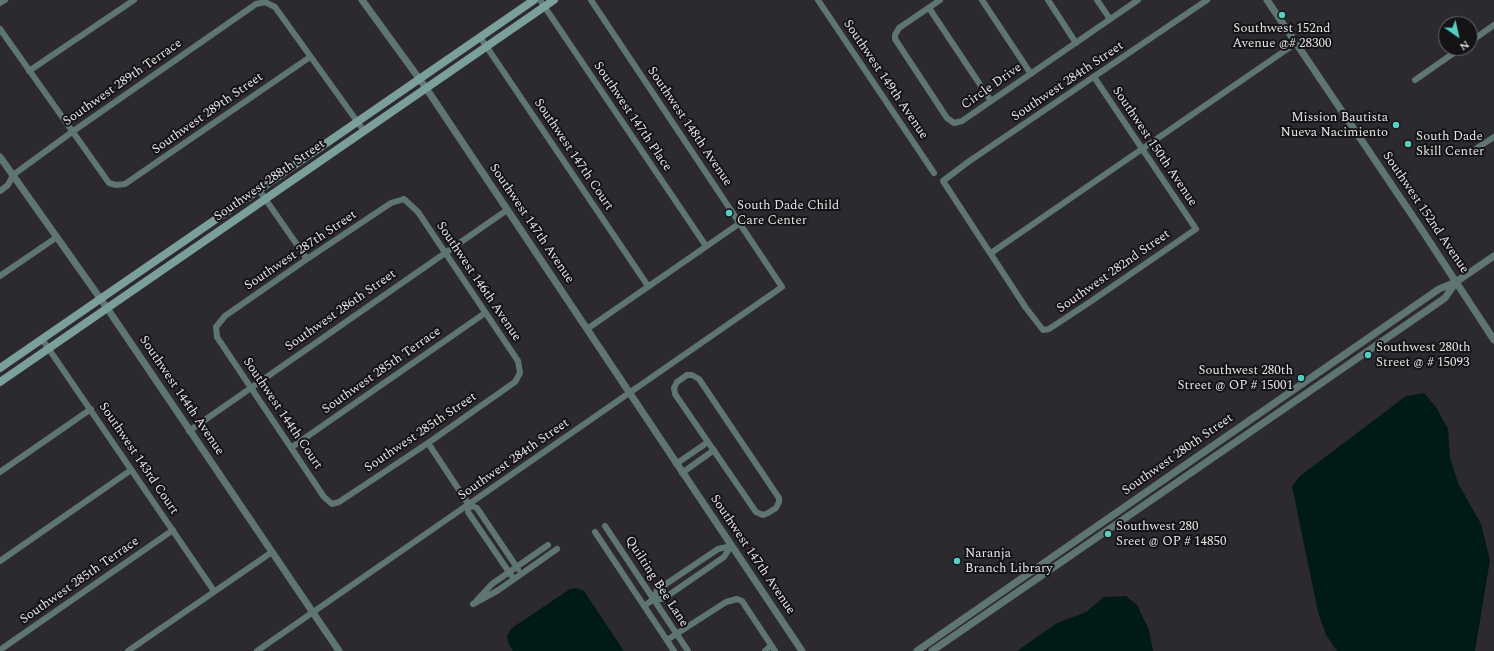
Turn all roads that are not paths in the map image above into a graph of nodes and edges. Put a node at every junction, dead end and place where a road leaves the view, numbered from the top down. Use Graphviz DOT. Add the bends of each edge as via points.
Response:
graph roads {
  1 [pos="5,0"];
  2 [pos="134,0"];
  3 [pos="362,0"];
  4 [pos="534,0"];
  5 [pos="554,0"];
  6 [pos="591,0"];
  7 [pos="818,0"];
  8 [pos="940,0"];
  9 [pos="982,0"];
  10 [pos="1048,0"];
  11 [pos="1097,0"];
  12 [pos="1138,0"];
  13 [pos="1207,0"];
  14 [pos="1267,0"];
  15 [pos="0,3"];
  16 [pos="542,3"];
  17 [pos="929,8"];
  18 [pos="1110,19"];
  19 [pos="1494,25"];
  20 [pos="0,29"];
  21 [pos="1478,36"];
  22 [pos="480,37"];
  23 [pos="1076,43"];
  24 [pos="1296,43"];
  25 [pos="487,46"];
  26 [pos="310,56"];
  27 [pos="1450,56"];
  28 [pos="29,71"];
  29 [pos="1031,74"];
  30 [pos="1094,77"];
  31 [pos="419,79"];
  32 [pos="1415,80"];
  33 [pos="426,88"];
  34 [pos="992,101"];
  35 [pos="357,122"];
  36 [pos="364,131"];
  37 [pos="72,132"];
  38 [pos="1494,137"];
  39 [pos="1142,148"];
  40 [pos="1478,148"];
  41 [pos="0,156"];
  42 [pos="934,173"];
  43 [pos="13,175"];
  44 [pos="259,190"];
  45 [pos="0,191"];
  46 [pos="404,199"];
  47 [pos="265,200"];
  48 [pos="507,210"];
  49 [pos="740,223"];
  50 [pos="1196,228"];
  51 [pos="57,237"];
  52 [pos="706,246"];
  53 [pos="445,253"];
  54 [pos="991,253"];
  55 [pos="1494,256"];
  56 [pos="307,259"];
  57 [pos="0,276"];
  58 [pos="1456,282"];
  59 [pos="648,286"];
  60 [pos="782,287"];
  61 [pos="101,299"];
  62 [pos="107,308"];
  63 [pos="485,313"];
  64 [pos="1397,318"];
  65 [pos="1403,326"];
  66 [pos="216,327"];
  67 [pos="587,329"];
  68 [pos="42,339"];
  69 [pos="1494,340"];
  70 [pos="49,348"];
  71 [pos="1352,349"];
  72 [pos="1358,358"];
  73 [pos="0,368"];
  74 [pos="0,382"];
  75 [pos="516,382"];
  76 [pos="1301,384"];
  77 [pos="251,387"];
  78 [pos="1307,392"];
  79 [pos="630,393"];
  80 [pos="90,409"];
  81 [pos="189,431"];
  82 [pos="708,442"];
  83 [pos="1218,442"];
  84 [pos="428,443"];
  85 [pos="292,448"];
  86 [pos="714,450"];
  87 [pos="1223,450"];
  88 [pos="676,464"];
  89 [pos="131,470"];
  90 [pos="0,472"];
  91 [pos="682,473"];
  92 [pos="1152,488"];
  93 [pos="1157,495"];
  94 [pos="340,502"];
  95 [pos="469,505"];
  96 [pos="605,526"];
  97 [pos="1093,528"];
  98 [pos="173,530"];
  99 [pos="595,532"];
  100 [pos="1099,536"];
  101 [pos="548,545"];
  102 [pos="731,546"];
  103 [pos="557,549"];
  104 [pos="272,552"];
  105 [pos="0,561"];
  106 [pos="1046,561"];
  107 [pos="516,566"];
  108 [pos="1051,569"];
  109 [pos="508,571"];
  110 [pos="521,574"];
  111 [pos="513,578"];
  112 [pos="214,591"];
  113 [pos="654,600"];
  114 [pos="644,606"];
  115 [pos="313,612"];
  116 [pos="677,634"];
  117 [pos="667,640"];
  118 [pos="771,645"];
  119 [pos="0,650"];
  120 [pos="128,651"];
  121 [pos="257,651"];
  122 [pos="339,651"];
  123 [pos="674,651"];
  124 [pos="688,651"];
  125 [pos="765,651"];
  126 [pos="775,651"];
  127 [pos="802,651"];
  128 [pos="917,651"];
  129 [pos="932,651"];
  1 -- 15 [label="street"];
  2 -- 28 [label="street"];
  3 -- 31 [label="street, Southwest 147th Avenue"];
  4 -- 22 [label="main road, Southwest 288th Street"];
  5 -- 16 [label="main road, Southwest 288th Street"];
  6 -- 49 [label="street, Southwest 148th Avenue"];
  7 -- 42 [label="street, Southwest 149th Avenue"];
  8 -- 17 [label="street, Circle Drive"];
  9 -- 29 [label="street"];
  10 -- 23 [label="street"];
  11 -- 18 [label="street"];
  12 -- 18 [label="street, Circle Drive"];
  13 -- 30 [label="street, Southwest 284th Street"];
  14 -- 24 [label="street, Southwest 152nd Avenue"];
  16 -- 25 [label="main road, Southwest 288th Street"];
  16 -- 52 [label="street, Southwest 147th Place"];
  17 -- 34 [label="street"];
  17 -- 34 [label="street, Circle Drive" via="899,28 895,35 897,43 947,118 954,123 962,121"];
  18 -- 23 [label="street, Circle Drive"];
  19 -- 21 [label="street"];
  20 -- 28 [label="street"];
  22 -- 25 [label="street, Southwest 147th Court"];
  22 -- 31 [label="main road, Southwest 288th Street"];
  23 -- 29 [label="street, Circle Drive"];
  24 -- 39 [label="street"];
  24 -- 58 [label="street, Southwest 152nd Avenue"];
  25 -- 33 [label="main road, Southwest 288th Street"];
  25 -- 59 [label="street, Southwest 147th Court"];
  26 -- 35 [label="street"];
  26 -- 37 [label="street, Southwest 289th Street" via="125,184 116,185 108,182"];
  26 -- 37 [label="street, Southwest 289th Terrace" via="274,7 265,2 256,4"];
  27 -- 32 [label="street"];
  28 -- 37 [label="street"];
  29 -- 34 [label="street, Circle Drive"];
  30 -- 39 [label="street, Southwest 150th Avenue"];
  30 -- 54 [label="street, Southwest 284th Street" via="942,181"];
  31 -- 33 [label="street, Southwest 147th Avenue"];
  31 -- 35 [label="main road, Southwest 288th Street"];
  33 -- 36 [label="main road, Southwest 288th Street"];
  33 -- 48 [label="street, Southwest 147th Avenue"];
  35 -- 36 [label="street"];
  35 -- 44 [label="main road, Southwest 288th Street"];
  36 -- 47 [label="main road, Southwest 288th Street"];
  37 -- 43 [label="street, Southwest 289th Terrace"];
  38 -- 40 [label="street"];
  39 -- 50 [label="street, Southwest 150th Avenue"];
  39 -- 54 [label="street"];
  41 -- 43 [label="street, Southwest 144th Avenue"];
  43 -- 45 [label="street, Southwest 289th Terrace" via="8,185"];
  43 -- 51 [label="street, Southwest 144th Avenue"];
  44 -- 47 [label="street"];
  44 -- 61 [label="main road, Southwest 288th Street"];
  46 -- 53 [label="street, Southwest 146th Avenue" via="418,212"];
  46 -- 56 [label="street, Southwest 287th Street" via="391,203"];
  47 -- 56 [label="street"];
  47 -- 62 [label="main road, Southwest 288th Street"];
  48 -- 53 [label="street, Southwest 286th Street"];
  48 -- 67 [label="street, Southwest 147th Avenue"];
  49 -- 52 [label="street"];
  49 -- 60 [label="street, Southwest 148th Avenue"];
  50 -- 54 [label="street, Southwest 282nd Street" via="1090,302 1049,329 1043,330"];
  51 -- 57 [label="street"];
  51 -- 61 [label="street, Southwest 144th Avenue"];
  52 -- 59 [label="street"];
  53 -- 63 [label="street, Southwest 146th Avenue"];
  53 -- 77 [label="street, Southwest 286th Street"];
  55 -- 58 [label="street, Southwest 280th Street"];
  56 -- 66 [label="street, Southwest 287th Street" via="225,316"];
  58 -- 64 [label="street, Southwest 280th Street" via="1439,289"];
  58 -- 65 [label="street, Southwest 280th Street" via="1445,298"];
  58 -- 69 [label="street, Southwest 152nd Avenue"];
  59 -- 67 [label="street"];
  60 -- 79 [label="street, Southwest 284th Street"];
  61 -- 62 [label="street, Southwest 144th Avenue"];
  61 -- 68 [label="main road, Southwest 288th Street"];
  62 -- 70 [label="main road, Southwest 288th Street"];
  62 -- 81 [label="street, Southwest 144th Avenue"];
  63 -- 75 [label="street, Southwest 146th Avenue" via="518,361 520,373"];
  63 -- 85 [label="street, Southwest 285th Terrace"];
  64 -- 65 [label="street"];
  64 -- 71 [label="street, Southwest 280th Street"];
  65 -- 72 [label="street, Southwest 280th Street"];
  66 -- 77 [label="street, Southwest 144th Court" via="217,337"];
  67 -- 79 [label="street, Southwest 147th Avenue"];
  68 -- 70 [label="street, Southwest 143rd Court"];
  68 -- 73 [label="main road, Southwest 288th Street"];
  70 -- 74 [label="main road, Southwest 288th Street"];
  70 -- 80 [label="street, Southwest 143rd Court"];
  71 -- 72 [label="street"];
  71 -- 76 [label="street, Southwest 280th Street"];
  72 -- 78 [label="street, Southwest 280th Street"];
  75 -- 84 [label="street, Southwest 285th Street"];
  76 -- 78 [label="street"];
  76 -- 83 [label="street, Southwest 280th Street"];
  77 -- 81 [label="street, Southwest 286th Street"];
  77 -- 85 [label="street, Southwest 144th Court"];
  78 -- 87 [label="street, Southwest 280th Street"];
  79 -- 88 [label="street, Southwest 147th Avenue"];
  79 -- 95 [label="street, Southwest 284th Street"];
  80 -- 89 [label="street, Southwest 143rd Court"];
  80 -- 90 [label="street"];
  81 -- 104 [label="street, Southwest 144th Avenue"];
  82 -- 86 [label="street, Southwest 147th Avenue"];
  82 -- 86 [label="street, Southwest 147th Avenue" via="675,394 677,382 687,375 699,379 779,498 776,508 763,515 756,512"];
  82 -- 88 [label="street"];
  83 -- 87 [label="street"];
  83 -- 92 [label="street, Southwest 280th Street"];
  84 -- 94 [label="street, Southwest 285th Street"];
  84 -- 95 [label="street"];
  85 -- 94 [label="street, Southwest 144th Court" via="324,497 332,504"];
  86 -- 91 [label="street"];
  87 -- 93 [label="street, Southwest 280th Street"];
  88 -- 91 [label="street, Southwest 147th Avenue"];
  89 -- 98 [label="street, Southwest 143rd Court"];
  89 -- 105 [label="street"];
  91 -- 102 [label="street, Southwest 147th Avenue"];
  92 -- 93 [label="street"];
  92 -- 97 [label="street, Southwest 280th Street"];
  93 -- 100 [label="street, Southwest 280th Street"];
  95 -- 107 [label="street" via="476,508"];
  95 -- 109 [label="street" via="468,512"];
  95 -- 115 [label="street, Southwest 284th Street"];
  96 -- 113 [label="street, Quilting Bee Lane"];
  97 -- 100 [label="street"];
  97 -- 106 [label="street, Southwest 280th Street"];
  98 -- 112 [label="street, Southwest 143rd Court"];
  98 -- 119 [label="street, Southwest 285th Terrace"];
  99 -- 114 [label="street, Quilting Bee Lane"];
  100 -- 108 [label="street, Southwest 280th Street"];
  101 -- 107 [label="street"];
  102 -- 113 [label="street" via="724,557 663,599"];
  102 -- 113 [label="street" via="718,549 657,590"];
  102 -- 127 [label="street, Southwest 147th Avenue"];
  103 -- 110 [label="street"];
  104 -- 112 [label="street"];
  104 -- 115 [label="street, Southwest 144th Avenue"];
  106 -- 108 [label="street"];
  106 -- 128 [label="street, Southwest 280th Street"];
  107 -- 109 [label="street"];
  107 -- 110 [label="street"];
  108 -- 129 [label="street, Southwest 280th Street"];
  109 -- 111 [label="street"];
  109 -- 111 [label="street" via="473,604"];
  110 -- 111 [label="street"];
  112 -- 120 [label="street"];
  113 -- 114 [label="street"];
  113 -- 116 [label="street, Quilting Bee Lane"];
  114 -- 117 [label="street, Quilting Bee Lane"];
  115 -- 121 [label="street, Southwest 284th Street"];
  115 -- 122 [label="street, Southwest 144th Avenue"];
  116 -- 117 [label="street"];
  116 -- 118 [label="street" via="726,602 737,599 742,602"];
  116 -- 124 [label="street, Quilting Bee Lane"];
  117 -- 123 [label="street, Quilting Bee Lane"];
  118 -- 125 [label="street"];
  118 -- 126 [label="street"];
}
